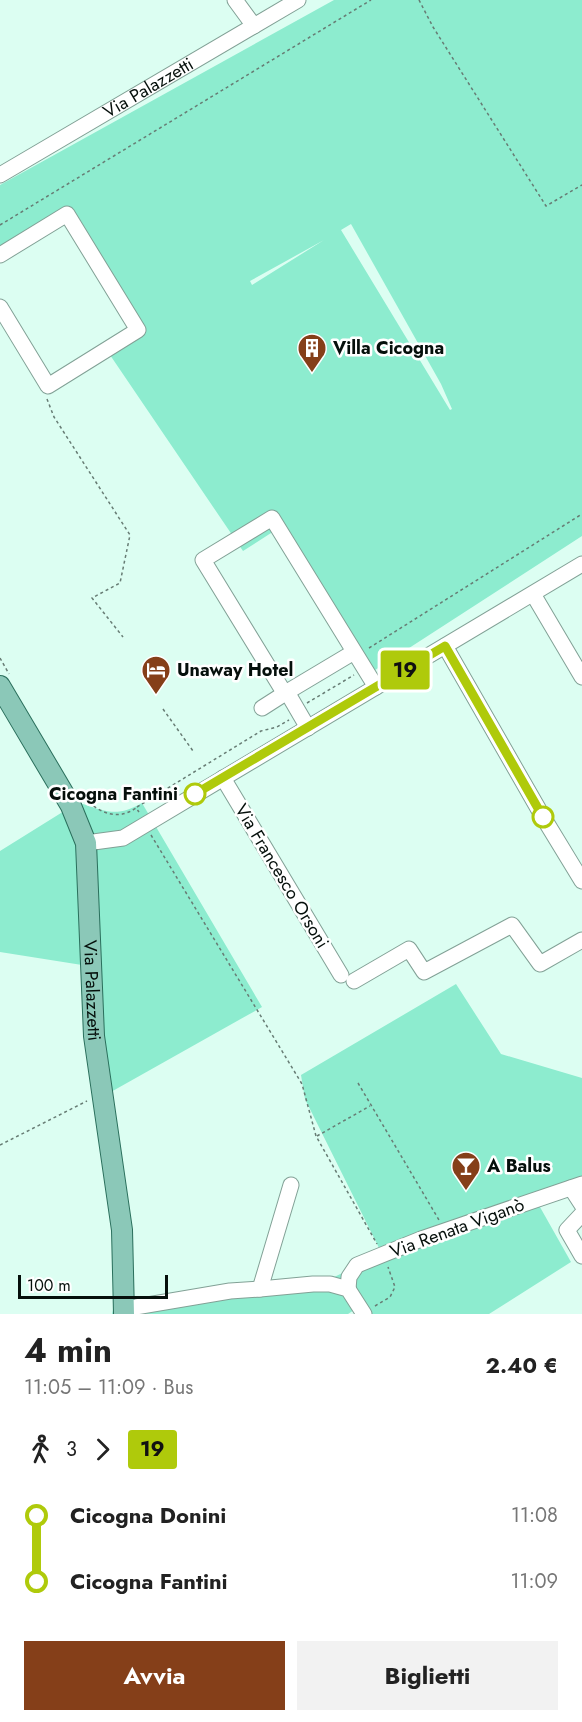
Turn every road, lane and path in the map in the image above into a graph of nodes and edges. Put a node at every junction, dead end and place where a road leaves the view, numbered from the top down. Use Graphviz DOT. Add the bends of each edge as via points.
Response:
graph roads {
  1 [pos="235,0"];
  2 [pos="298,0"];
  3 [pos="371,0"];
  4 [pos="419,0"];
  5 [pos="254,26"];
  6 [pos="0,175"];
  7 [pos="582,184"];
  8 [pos="0,225"];
  9 [pos="0,255"];
  10 [pos="0,307"];
  11 [pos="48,386"];
  12 [pos="582,564"];
  13 [pos="533,594"];
  14 [pos="123,637"];
  15 [pos="445,646"];
  16 [pos="354,652"];
  17 [pos="0,658"];
  18 [pos="582,677"];
  19 [pos="5,681"];
  20 [pos="376,687"];
  21 [pos="286,693"];
  22 [pos="262,708"];
  23 [pos="163,709"];
  24 [pos="308,728"];
  25 [pos="193,751"];
  26 [pos="223,778"];
  27 [pos="79,795"];
  28 [pos="145,824"];
  29 [pos="86,843"];
  30 [pos="582,881"];
  31 [pos="582,940"];
  32 [pos="358,1083"];
  33 [pos="101,1094"];
  34 [pos="371,1105"];
  35 [pos="316,1136"];
  36 [pos="0,1146"];
  37 [pos="291,1185"];
  38 [pos="576,1186"];
  39 [pos="582,1205"];
  40 [pos="582,1214"];
  41 [pos="445,1231"];
  42 [pos="382,1254"];
  43 [pos="582,1256"];
  44 [pos="260,1289"];
  45 [pos="348,1289"];
  46 [pos="124,1311"];
  47 [pos="363,1313"];
  1 -- 5 [label="street"];
  2 -- 5 [label="street, Via Palazzetti"];
  3 -- 8 [label="path"];
  4 -- 7 [label="path" via="546,206"];
  5 -- 6 [label="street, Via Palazzetti"];
  9 -- 11 [label="street" via="67,214 138,330"];
  10 -- 11 [label="street"];
  11 -- 14 [label="path" via="46,397 54,417 130,535 120,583 92,597"];
  12 -- 13 [label="street"];
  13 -- 15 [label="street"];
  13 -- 18 [label="street"];
  15 -- 20 [label="street"];
  15 -- 30 [label="street"];
  16 -- 20 [label="street"];
  16 -- 21 [label="street"];
  16 -- 21 [label="street" via="272,518 203,560"];
  17 -- 19 [label="path"];
  19 -- 29 [label="main road, Via Palazzetti"];
  20 -- 24 [label="street"];
  21 -- 22 [label="street"];
  21 -- 24 [label="street"];
  23 -- 25 [label="path"];
  24 -- 26 [label="street"];
  26 -- 28 [label="street"];
  26 -- 31 [label="street, Via Francesco Orsoni" via="348,978 409,949 424,972 513,925 540,964"];
  27 -- 28 [label="path" via="96,808 115,815 126,815 136,808"];
  28 -- 29 [label="street" via="123,838"];
  28 -- 35 [label="path" via="302,1084"];
  29 -- 33 [label="main road, Via Palazzetti" via="94,1036"];
  32 -- 34 [label="path"];
  33 -- 36 [label="path"];
  33 -- 46 [label="main road, Via Palazzetti" via="122,1230"];
  34 -- 35 [label="path"];
  34 -- 41 [label="path"];
  35 -- 42 [label="path"];
  37 -- 44 [label="street"];
  38 -- 39 [label="street"];
  38 -- 41 [label="street, Via Renata Viganò"];
  40 -- 43 [label="street" via="567,1230"];
  41 -- 42 [label="street, Via Renata Viganò"];
  42 -- 45 [label="street, Via Renata Viganò" via="357,1264 349,1277"];
  42 -- 47 [label="path" via="395,1287 390,1297"];
  44 -- 45 [label="street" via="322,1284"];
  44 -- 46 [label="street"];
  45 -- 47 [label="street"];
}
